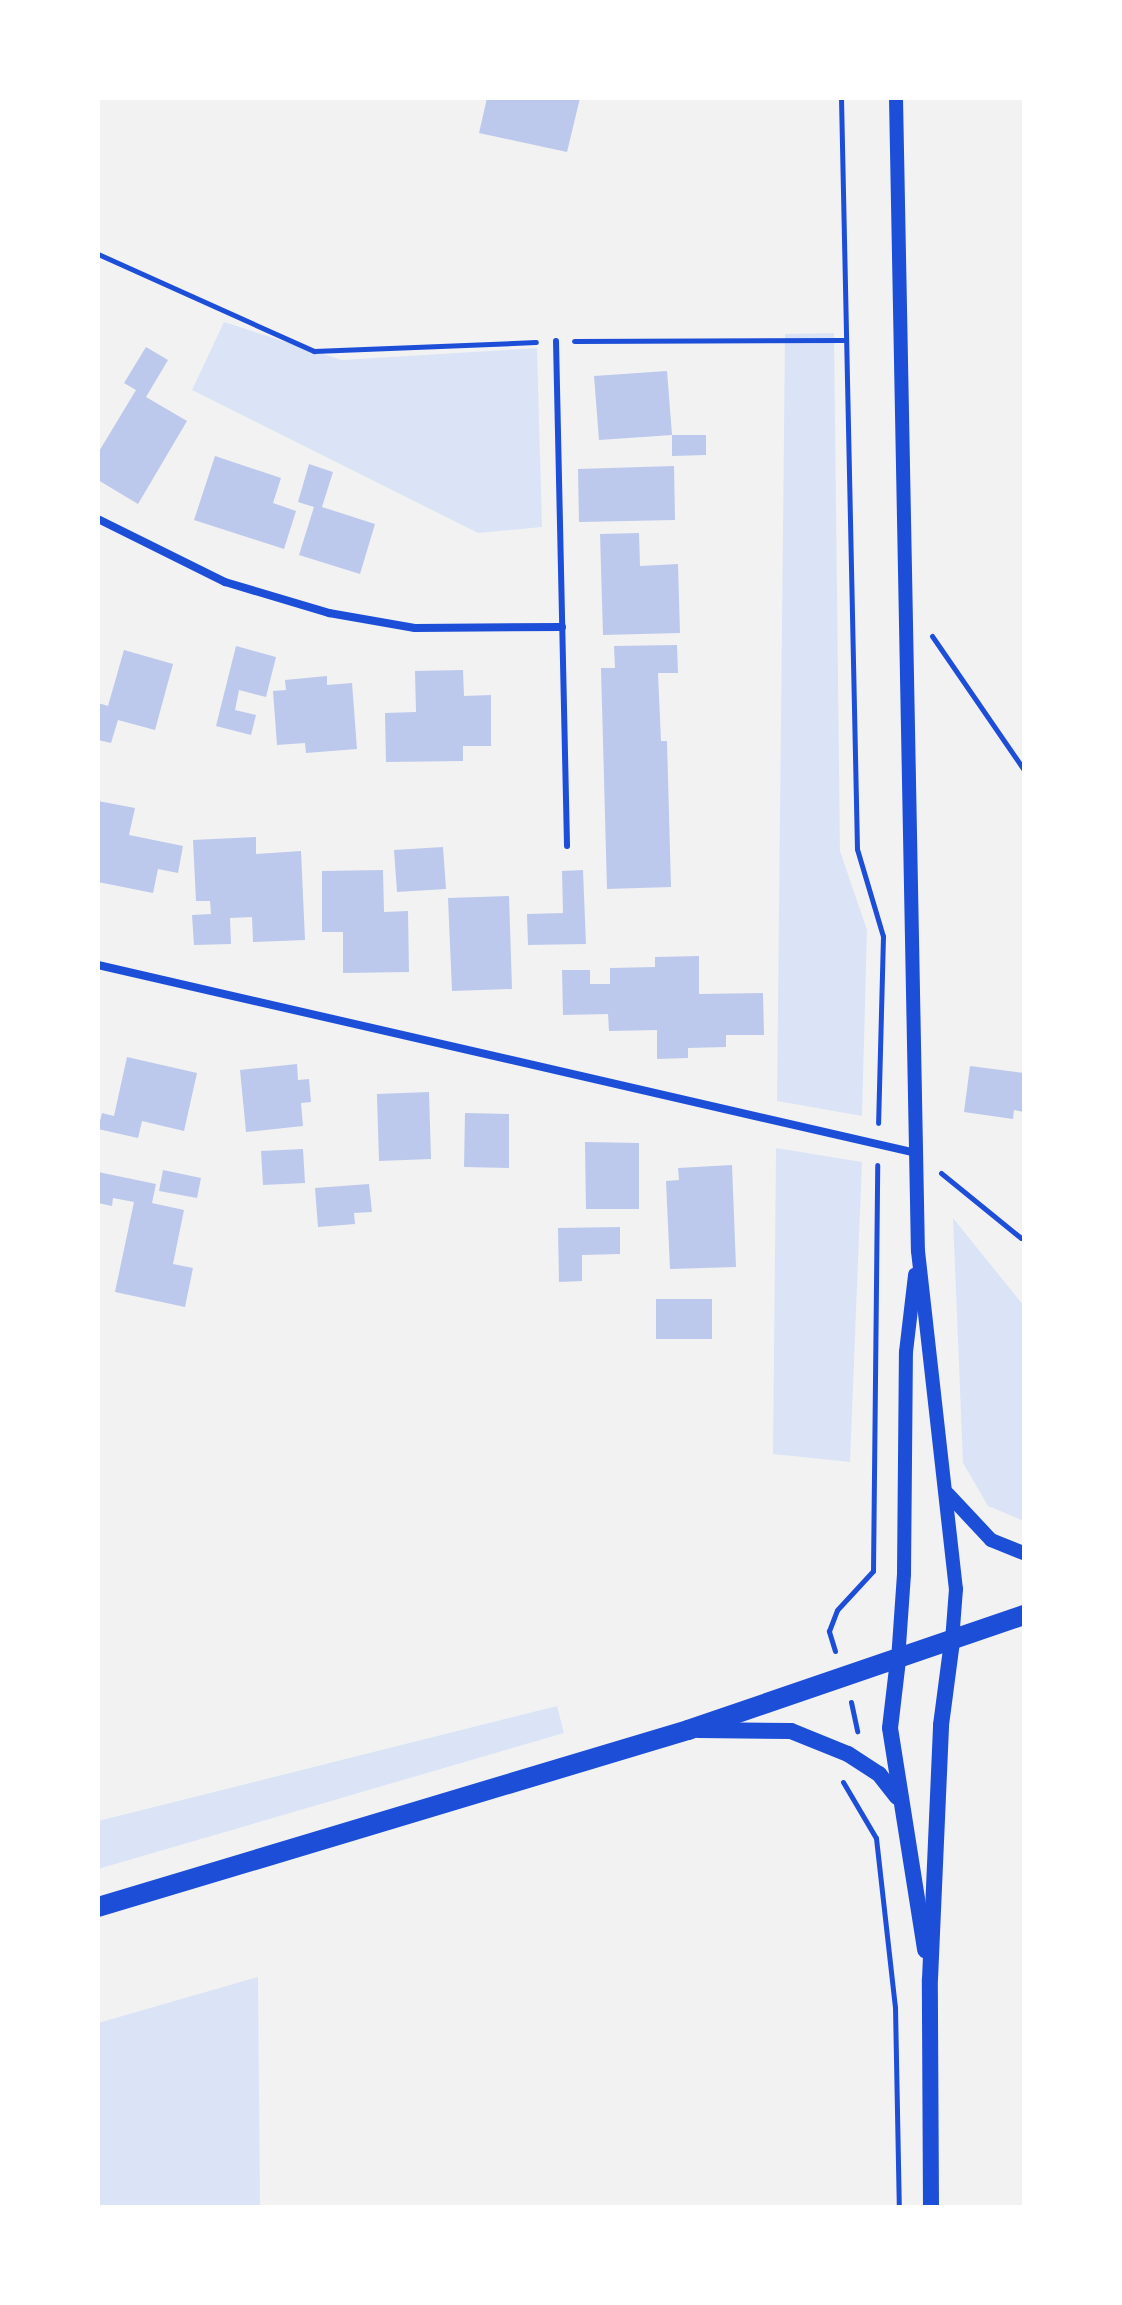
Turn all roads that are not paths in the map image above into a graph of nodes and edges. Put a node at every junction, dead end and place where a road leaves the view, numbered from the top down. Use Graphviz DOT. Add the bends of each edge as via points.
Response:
graph roads {
  1 [pos="896,98"];
  2 [pos="556,341"];
  3 [pos="98,519"];
  4 [pos="562,627"];
  5 [pos="567,846"];
  6 [pos="98,965"];
  7 [pos="916,1153"];
  8 [pos="918,1251"];
  9 [pos="946,1491"];
  10 [pos="1024,1553"];
  11 [pos="1024,1615"];
  12 [pos="952,1641"];
  13 [pos="898,1660"];
  14 [pos="688,1730"];
  15 [pos="898,1797"];
  16 [pos="98,1907"];
  17 [pos="930,1979"];
  18 [pos="931,2207"];
  1 -- 7 [label="street"];
  2 -- 4 [label="lane"];
  3 -- 4 [label="street" via="225,582 329,613 415,628"];
  4 -- 5 [label="lane"];
  6 -- 7 [label="street"];
  7 -- 8 [label="street"];
  8 -- 9 [label="street"];
  8 -- 13 [label="street" via="906,1352"];
  9 -- 10 [label="street" via="966,1519 991,1540"];
  9 -- 12 [label="street" via="956,1589"];
  11 -- 12 [label="main road"];
  12 -- 13 [label="main road"];
  12 -- 17 [label="main road" via="941,1725"];
  13 -- 14 [label="main road"];
  13 -- 15 [label="main road" via="890,1728"];
  14 -- 15 [label="main road" via="791,1731 848,1754 879,1774"];
  14 -- 16 [label="main road"];
  15 -- 17 [label="main road"];
  17 -- 18 [label="main road"];
}
